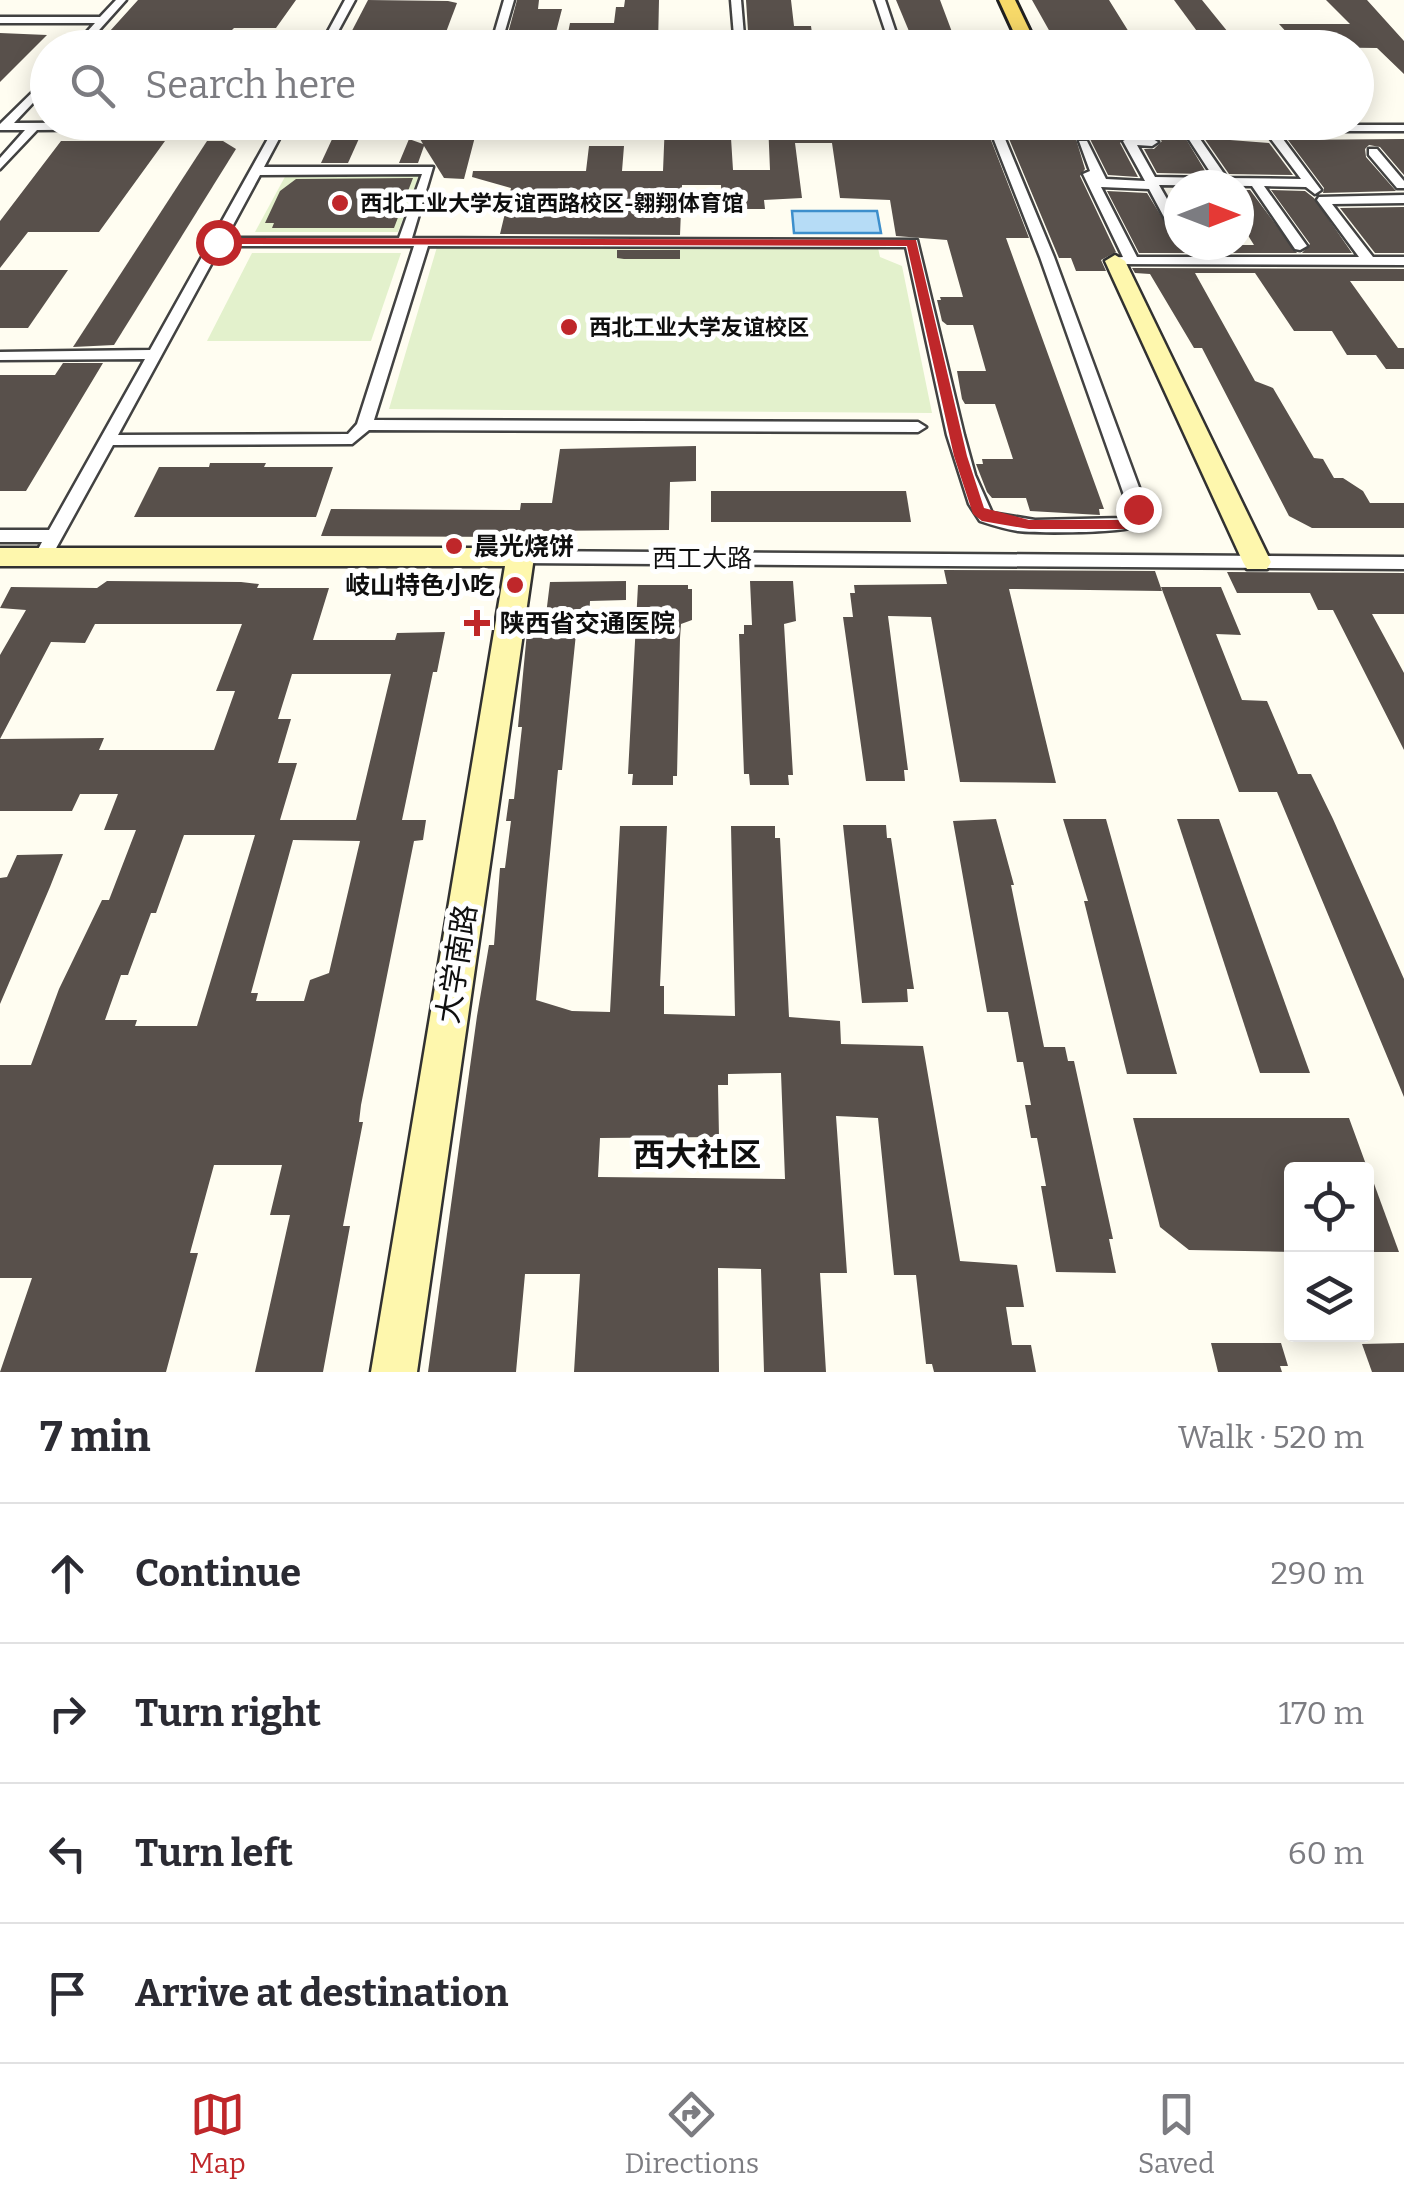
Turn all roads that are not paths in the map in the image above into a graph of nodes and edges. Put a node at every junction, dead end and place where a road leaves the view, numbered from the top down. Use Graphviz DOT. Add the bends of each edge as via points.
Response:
graph roads {
  1 [pos="121,0"];
  2 [pos="350,0"];
  3 [pos="509,0"];
  4 [pos="736,0"];
  5 [pos="880,0"];
  6 [pos="1007,0"];
  7 [pos="0,20"];
  8 [pos="102,20"];
  9 [pos="93,30"];
  10 [pos="334,30"];
  11 [pos="500,30"];
  12 [pos="738,30"];
  13 [pos="890,30"];
  14 [pos="1021,30"];
  15 [pos="30,98"];
  16 [pos="2,127"];
  17 [pos="30,127"];
  18 [pos="1374,128"];
  19 [pos="1404,128"];
  20 [pos="30,131"];
  21 [pos="274,140"];
  22 [pos="999,140"];
  23 [pos="1195,140"];
  24 [pos="1277,140"];
  25 [pos="1152,142"];
  26 [pos="1083,143"];
  27 [pos="1373,152"];
  28 [pos="0,165"];
  29 [pos="257,170"];
  30 [pos="1214,170"];
  31 [pos="1089,174"];
  32 [pos="1256,182"];
  33 [pos="1152,183"];
  34 [pos="1164,183"];
  35 [pos="1310,183"];
  36 [pos="1403,189"];
  37 [pos="1322,200"];
  38 [pos="1164,205"];
  39 [pos="218,242"];
  40 [pos="404,242"];
  41 [pos="422,243"];
  42 [pos="1300,246"];
  43 [pos="1124,261"];
  44 [pos="1368,261"];
  45 [pos="1404,261"];
  46 [pos="156,354"];
  47 [pos="0,356"];
  48 [pos="365,424"];
  49 [pos="918,426"];
  50 [pos="108,440"];
  51 [pos="0,536"];
  52 [pos="48,546"];
  53 [pos="0,557"];
  54 [pos="520,557"];
  55 [pos="1257,562"];
  56 [pos="1404,563"];
  57 [pos="394,1372"];
  1 -- 8 [label="street"];
  2 -- 10 [label="street"];
  3 -- 11 [label="street"];
  4 -- 12 [label="street"];
  5 -- 13 [label="street"];
  6 -- 14 [label="main road"];
  7 -- 8 [label="street"];
  8 -- 9 [label="street"];
  15 -- 16 [label="street"];
  16 -- 17 [label="street"];
  18 -- 19 [label="street"];
  20 -- 28 [label="street"];
  21 -- 29 [label="street"];
  22 -- 41 [label="street" via="1138,509 1136,520 1125,524 1029,525 978,511 912,243"];
  23 -- 30 [label="street"];
  24 -- 35 [label="street"];
  25 -- 33 [label="street" via="1129,142"];
  26 -- 33 [label="street" via="1102,183"];
  27 -- 36 [label="street"];
  29 -- 39 [label="street"];
  29 -- 40 [label="street" via="429,170"];
  31 -- 43 [label="street"];
  32 -- 35 [label="street"];
  32 -- 42 [label="street"];
  33 -- 34 [label="street"];
  33 -- 38 [label="street"];
  35 -- 37 [label="street"];
  36 -- 37 [label="street"];
  37 -- 44 [label="street"];
  39 -- 40 [label="street"];
  39 -- 46 [label="street"];
  40 -- 41 [label="street"];
  41 -- 48 [label="street"];
  43 -- 44 [label="street"];
  43 -- 55 [label="street"];
  44 -- 45 [label="street"];
  46 -- 47 [label="street"];
  46 -- 50 [label="street"];
  48 -- 49 [label="street"];
  48 -- 50 [label="street" via="352,439"];
  50 -- 52 [label="street"];
  51 -- 52 [label="street"];
  52 -- 53 [label="street, 西工大路"];
  52 -- 54 [label="street, 西工大路"];
  54 -- 55 [label="street, 西工大路"];
  54 -- 57 [label="street, 大学南路"];
  55 -- 56 [label="street, 西工大路"];
}
